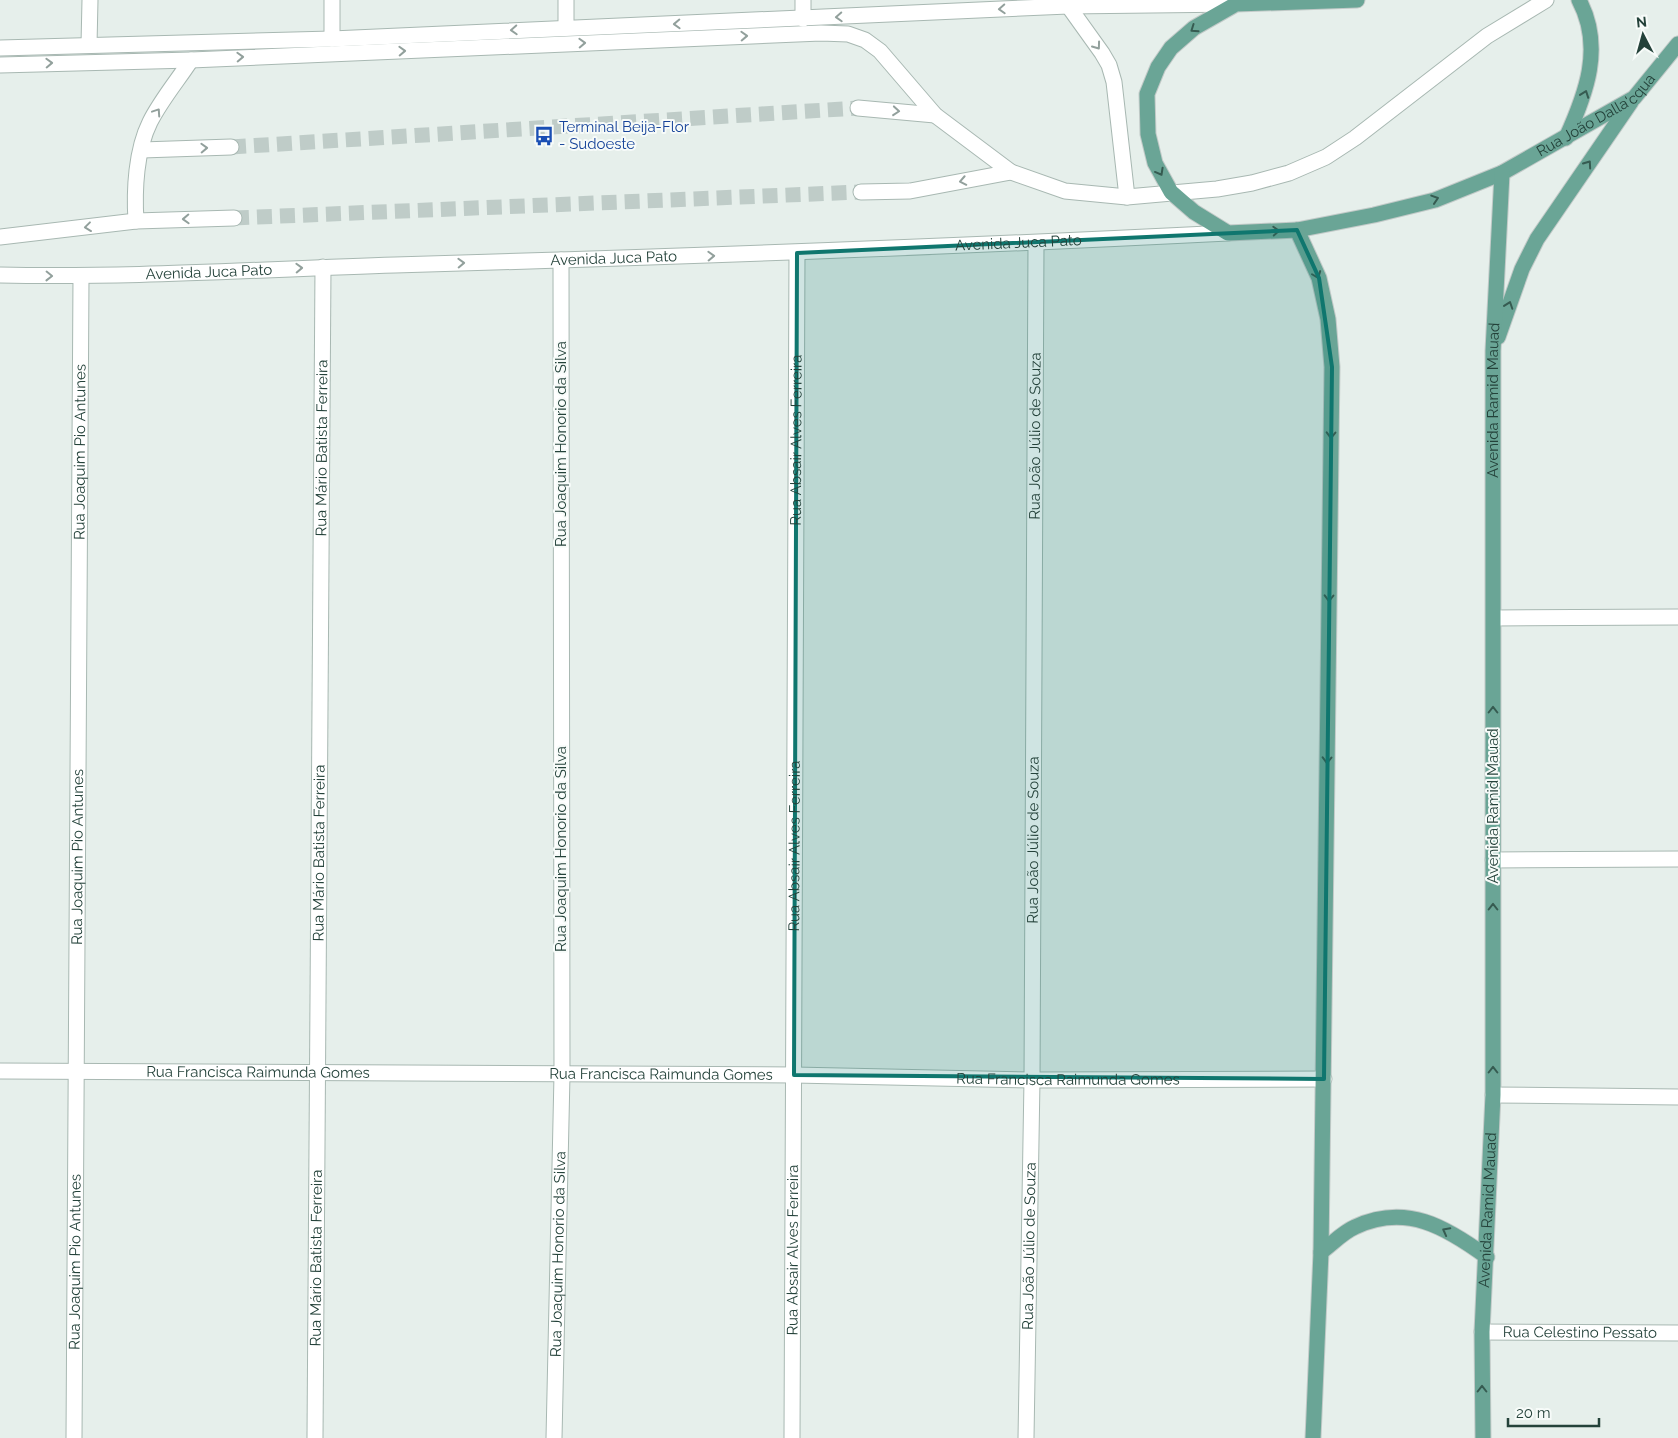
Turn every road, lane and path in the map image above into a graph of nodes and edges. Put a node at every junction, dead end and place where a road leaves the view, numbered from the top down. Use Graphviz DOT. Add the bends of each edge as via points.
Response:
graph roads {
  1 [pos="90,0"];
  2 [pos="332,0"];
  3 [pos="566,0"];
  4 [pos="803,0"];
  5 [pos="1356,0"];
  6 [pos="1546,0"];
  7 [pos="1579,0"];
  8 [pos="1311,1"];
  9 [pos="1066,3"];
  10 [pos="1236,4"];
  11 [pos="803,19"];
  12 [pos="566,28"];
  13 [pos="332,38"];
  14 [pos="1678,44"];
  15 [pos="89,45"];
  16 [pos="0,48"];
  17 [pos="191,60"];
  18 [pos="0,65"];
  19 [pos="1634,98"];
  20 [pos="858,108"];
  21 [pos="935,115"];
  22 [pos="1566,138"];
  23 [pos="231,147"];
  24 [pos="142,150"];
  25 [pos="1011,172"];
  26 [pos="1502,173"];
  27 [pos="861,192"];
  28 [pos="1171,192"];
  29 [pos="1127,197"];
  30 [pos="234,218"];
  31 [pos="136,221"];
  32 [pos="1297,230"];
  33 [pos="1228,233"];
  34 [pos="0,237"];
  35 [pos="1036,243"];
  36 [pos="797,254"];
  37 [pos="561,260"];
  38 [pos="323,267"];
  39 [pos="0,275"];
  40 [pos="81,277"];
  41 [pos="1493,350"];
  42 [pos="1678,617"];
  43 [pos="1494,618"];
  44 [pos="1678,858"];
  45 [pos="1493,860"];
  46 [pos="0,1071"];
  47 [pos="77,1073"];
  48 [pos="318,1073"];
  49 [pos="562,1074"];
  50 [pos="794,1075"];
  51 [pos="1324,1079"];
  52 [pos="1032,1080"];
  53 [pos="1493,1095"];
  54 [pos="1678,1097"];
  55 [pos="1321,1252"];
  56 [pos="1487,1257"];
  57 [pos="1482,1332"];
  58 [pos="1678,1332"];
  59 [pos="74,1438"];
  60 [pos="315,1438"];
  61 [pos="554,1438"];
  62 [pos="792,1438"];
  63 [pos="1026,1438"];
  64 [pos="1313,1438"];
  65 [pos="1483,1438"];
  1 -- 15 [label="street"];
  2 -- 13 [label="street"];
  3 -- 12 [label="street"];
  4 -- 11 [label="street"];
  5 -- 8 [label="main road"];
  6 -- 28 [label="street" via="1488,36 1356,138 1326,157 1289,173 1252,183"];
  22 -- 7 [label="main road, one-way" via="1588,86 1592,64 1589,24"];
  8 -- 10 [label="main road"];
  9 -- 10 [label="street"];
  9 -- 11 [label="street, one-way"];
  9 -- 29 [label="street, one-way" via="1109,65 1114,82"];
  10 -- 28 [label="main road, one-way" via="1194,28 1171,48 1158,67 1147,94 1148,134 1155,163"];
  11 -- 12 [label="street, one-way"];
  12 -- 13 [label="street, one-way"];
  13 -- 15 [label="street"];
  14 -- 19 [label="main road, Rua João Dalla'cqua"];
  15 -- 16 [label="street"];
  18 -- 17 [label="street, one-way"];
  17 -- 21 [label="street, one-way" via="848,34 865,40 880,51"];
  24 -- 17 [label="street, one-way" via="142,141 151,121"];
  19 -- 22 [label="main road, Rua João Dalla'cqua"];
  41 -- 19 [label="main road, one-way" via="1522,269 1537,239"];
  20 -- 21 [label="street, one-way"];
  21 -- 25 [label="street"];
  22 -- 26 [label="main road, Rua João Dalla'cqua"];
  24 -- 23 [label="street, one-way"];
  24 -- 31 [label="street" via="136,187"];
  25 -- 27 [label="street, one-way" via="910,191"];
  25 -- 29 [label="street" via="1065,191"];
  32 -- 26 [label="main road, Rua João Dalla'cqua, one-way" via="1435,200"];
  26 -- 41 [label="main road, Avenida Ramid Mauad"];
  28 -- 29 [label="street"];
  28 -- 33 [label="main road" via="1194,212"];
  30 -- 31 [label="street, one-way"];
  31 -- 34 [label="street, one-way"];
  33 -- 32 [label="main road, Rua João Dalla'cqua, one-way"];
  32 -- 51 [label="main road, one-way" via="1319,278 1328,319 1332,367"];
  33 -- 35 [label="street, Avenida Juca Pato"];
  35 -- 36 [label="street, Avenida Juca Pato"];
  35 -- 52 [label="street, Rua João Júlio de Souza"];
  37 -- 36 [label="street, Avenida Juca Pato, one-way"];
  36 -- 50 [label="street, Rua Absair Alves Ferreira"];
  38 -- 37 [label="street, Avenida Juca Pato, one-way"];
  37 -- 49 [label="street, Rua Joaquim Honorio da Silva"];
  40 -- 38 [label="street, Avenida Juca Pato, one-way"];
  38 -- 48 [label="street, Rua Mário Batista Ferreira"];
  39 -- 40 [label="street, Avenida Juca Pato, one-way"];
  40 -- 47 [label="street, Rua Joaquim Pio Antunes"];
  41 -- 43 [label="main road, Avenida Ramid Mauad"];
  42 -- 43 [label="street"];
  45 -- 43 [label="main road, Avenida Ramid Mauad, one-way"];
  44 -- 45 [label="street"];
  53 -- 45 [label="main road, Avenida Ramid Mauad, one-way"];
  46 -- 47 [label="street, Rua Francisca Raimunda Gomes"];
  47 -- 48 [label="street, Rua Francisca Raimunda Gomes"];
  47 -- 59 [label="street, Rua Joaquim Pio Antunes"];
  48 -- 49 [label="street, Rua Francisca Raimunda Gomes"];
  48 -- 60 [label="street, Rua Mário Batista Ferreira"];
  49 -- 50 [label="street, Rua Francisca Raimunda Gomes"];
  49 -- 61 [label="street, Rua Joaquim Honorio da Silva"];
  50 -- 52 [label="street, Rua Francisca Raimunda Gomes"];
  50 -- 62 [label="street, Rua Absair Alves Ferreira"];
  51 -- 52 [label="street, Rua Francisca Raimunda Gomes"];
  51 -- 55 [label="main road"];
  52 -- 63 [label="street, Rua João Júlio de Souza"];
  53 -- 54 [label="street"];
  53 -- 56 [label="main road, Avenida Ramid Mauad"];
  56 -- 55 [label="main road, one-way" via="1442,1228 1402,1217 1378,1219 1354,1227"];
  55 -- 64 [label="main road"];
  56 -- 57 [label="main road, Avenida Ramid Mauad"];
  57 -- 58 [label="street, Rua Celestino Pessato"];
  65 -- 57 [label="main road, Avenida Ramid Mauad, one-way"];
}
